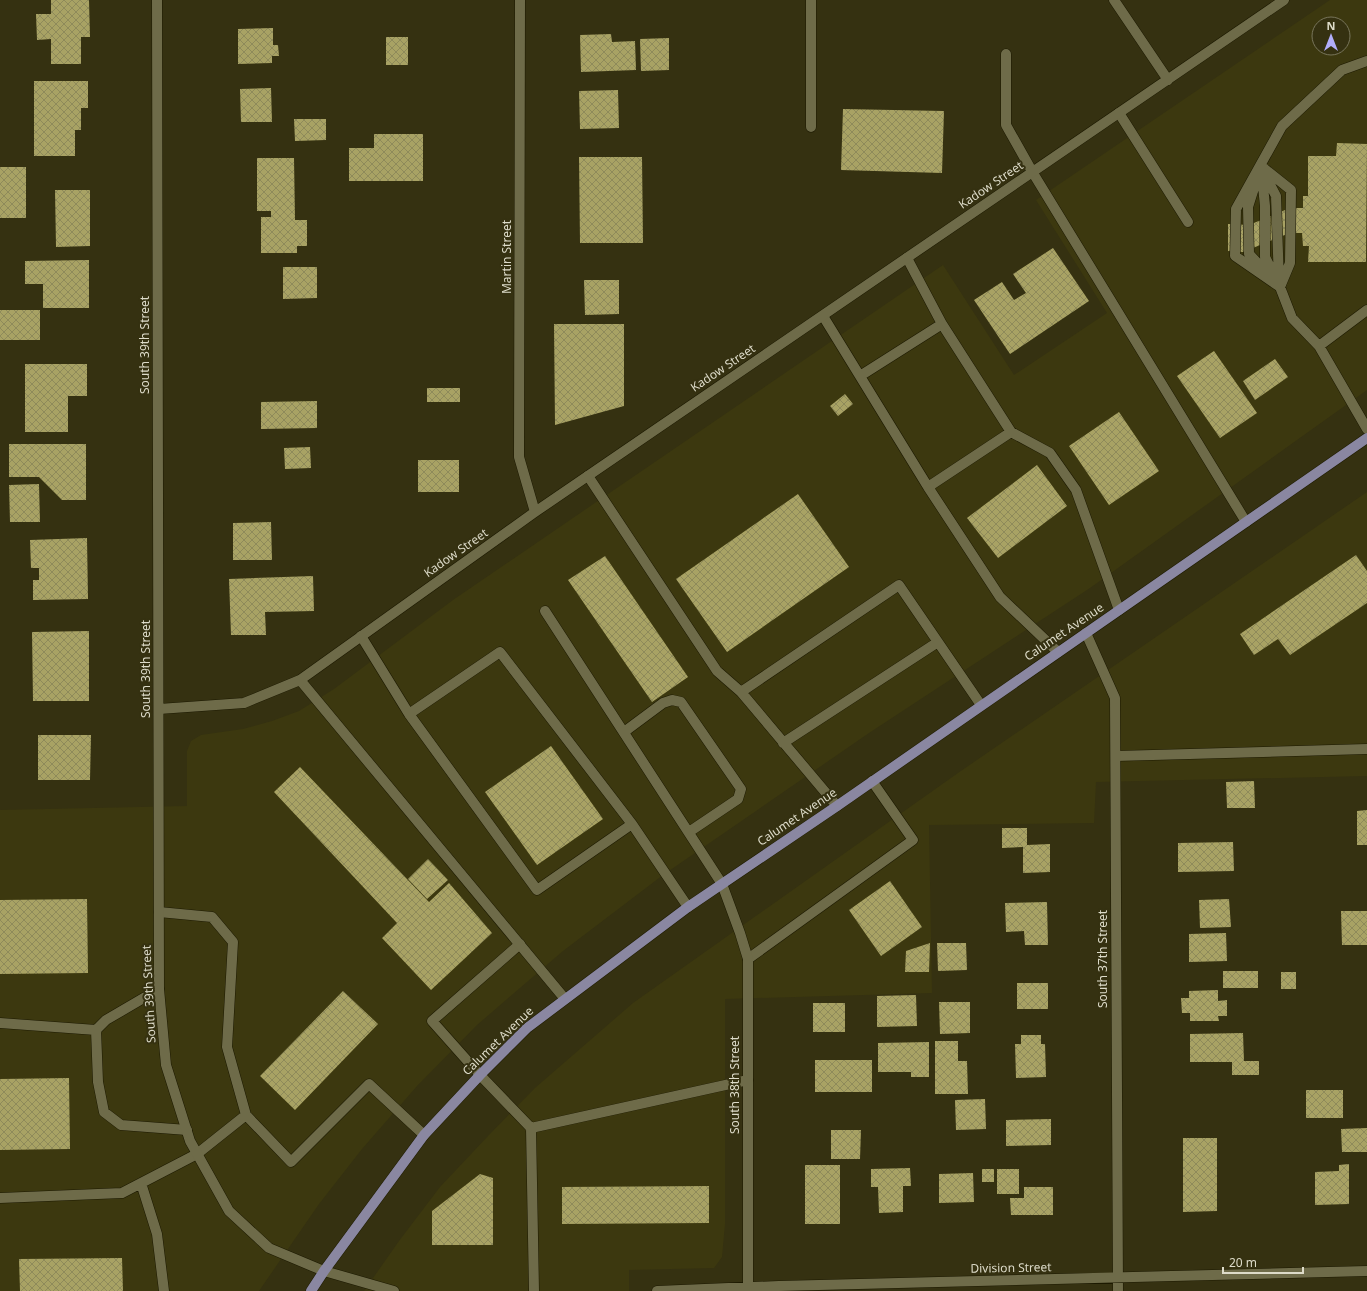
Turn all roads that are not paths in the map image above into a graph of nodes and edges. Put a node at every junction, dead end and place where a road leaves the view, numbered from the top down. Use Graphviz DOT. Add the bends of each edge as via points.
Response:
graph roads {
  1 [pos="157,0"];
  2 [pos="520,0"];
  3 [pos="811,0"];
  4 [pos="1114,0"];
  5 [pos="1284,0"];
  6 [pos="1006,54"];
  7 [pos="1367,61"];
  8 [pos="1168,80"];
  9 [pos="1120,113"];
  10 [pos="811,127"];
  11 [pos="1261,166"];
  12 [pos="1033,172"];
  13 [pos="1188,222"];
  14 [pos="907,258"];
  15 [pos="1280,287"];
  16 [pos="1367,310"];
  17 [pos="823,316"];
  18 [pos="942,324"];
  19 [pos="1319,346"];
  20 [pos="860,376"];
  21 [pos="1367,429"];
  22 [pos="1011,432"];
  23 [pos="1367,438"];
  24 [pos="588,476"];
  25 [pos="928,487"];
  26 [pos="535,512"];
  27 [pos="1246,522"];
  28 [pos="1119,610"];
  29 [pos="545,611"];
  30 [pos="1086,633"];
  31 [pos="361,636"];
  32 [pos="938,642"];
  33 [pos="1058,652"];
  34 [pos="300,680"];
  35 [pos="741,692"];
  36 [pos="981,705"];
  37 [pos="159,709"];
  38 [pos="409,714"];
  39 [pos="624,732"];
  40 [pos="784,744"];
  41 [pos="1367,749"];
  42 [pos="1116,756"];
  43 [pos="872,781"];
  44 [pos="837,806"];
  45 [pos="632,824"];
  46 [pos="689,832"];
  47 [pos="722,884"];
  48 [pos="688,907"];
  49 [pos="159,912"];
  50 [pos="520,944"];
  51 [pos="748,958"];
  52 [pos="159,989"];
  53 [pos="565,999"];
  54 [pos="0,1023"];
  55 [pos="96,1030"];
  56 [pos="480,1075"];
  57 [pos="748,1080"];
  58 [pos="246,1115"];
  59 [pos="531,1128"];
  60 [pos="186,1130"];
  61 [pos="424,1135"];
  62 [pos="197,1154"];
  63 [pos="141,1183"];
  64 [pos="0,1198"];
  65 [pos="324,1271"];
  66 [pos="1367,1271"];
  67 [pos="1118,1278"];
  68 [pos="748,1289"];
  69 [pos="164,1291"];
  70 [pos="311,1291"];
  71 [pos="394,1291"];
  72 [pos="534,1291"];
  73 [pos="657,1291"];
  74 [pos="1118,1291"];
  1 -- 37 [label="street, South 39th Street"];
  2 -- 26 [label="street, Martin Street" via="519,457"];
  3 -- 10 [label="street"];
  4 -- 8 [label="street"];
  5 -- 8 [label="street, Kadow Street"];
  6 -- 12 [label="street" via="1006,124"];
  7 -- 11 [label="street" via="1342,70 1282,126"];
  8 -- 9 [label="street, Kadow Street"];
  9 -- 12 [label="street, Kadow Street"];
  9 -- 13 [label="street"];
  11 -- 15 [label="street" via="1265,206 1265,256"];
  11 -- 15 [label="street" via="1291,190 1290,263"];
  11 -- 15 [label="street" via="1236,209 1235,256"];
  12 -- 14 [label="street, Kadow Street"];
  12 -- 27 [label="street"];
  14 -- 17 [label="street, Kadow Street"];
  14 -- 18 [label="street"];
  15 -- 19 [label="street" via="1292,318"];
  16 -- 19 [label="street"];
  17 -- 20 [label="street"];
  17 -- 24 [label="street, Kadow Street"];
  18 -- 20 [label="street"];
  18 -- 22 [label="street"];
  19 -- 21 [label="street"];
  20 -- 25 [label="street"];
  22 -- 25 [label="street"];
  22 -- 28 [label="street" via="1050,453 1076,490"];
  23 -- 27 [label="main road, Calumet Avenue"];
  24 -- 26 [label="street, Kadow Street"];
  24 -- 35 [label="street" via="717,671"];
  25 -- 33 [label="street" via="1000,597"];
  26 -- 31 [label="street, Kadow Street"];
  27 -- 28 [label="main road, Calumet Avenue"];
  28 -- 30 [label="main road, Calumet Avenue"];
  29 -- 39 [label="street, South 38th Street"];
  30 -- 33 [label="main road, Calumet Avenue"];
  30 -- 42 [label="street, South 37th Street" via="1115,698"];
  31 -- 34 [label="street, Kadow Street"];
  31 -- 38 [label="street"];
  32 -- 35 [label="street" via="899,585"];
  32 -- 36 [label="street"];
  32 -- 40 [label="street"];
  33 -- 36 [label="main road, Calumet Avenue"];
  34 -- 37 [label="street, Kadow Street" via="244,703"];
  34 -- 50 [label="street"];
  35 -- 40 [label="street"];
  36 -- 43 [label="main road, Calumet Avenue"];
  37 -- 49 [label="street, South 39th Street"];
  38 -- 45 [label="street" via="500,652"];
  38 -- 45 [label="street" via="537,890"];
  39 -- 46 [label="street, South 38th Street"];
  39 -- 46 [label="street" via="663,703 672,700 681,702 741,789 738,799"];
  40 -- 44 [label="street"];
  41 -- 42 [label="street"];
  42 -- 67 [label="street, South 37th Street"];
  43 -- 44 [label="main road, Calumet Avenue"];
  43 -- 51 [label="street" via="913,840"];
  44 -- 47 [label="main road, Calumet Avenue"];
  45 -- 48 [label="street"];
  46 -- 47 [label="street, South 38th Street"];
  47 -- 48 [label="main road, Calumet Avenue"];
  47 -- 51 [label="street, South 38th Street"];
  48 -- 53 [label="main road, Calumet Avenue"];
  49 -- 52 [label="street, South 39th Street"];
  49 -- 58 [label="street" via="212,917 233,942 227,1047"];
  50 -- 53 [label="street"];
  50 -- 56 [label="street" via="432,1021"];
  51 -- 57 [label="street, South 38th Street"];
  52 -- 55 [label="street" via="106,1020"];
  52 -- 60 [label="street, South 39th Street" via="166,1065"];
  53 -- 56 [label="main road, Calumet Avenue" via="527,1028"];
  54 -- 55 [label="street"];
  55 -- 60 [label="street" via="98,1082 104,1112 121,1125"];
  56 -- 59 [label="street"];
  56 -- 61 [label="main road, Calumet Avenue"];
  57 -- 59 [label="street"];
  57 -- 68 [label="street, South 38th Street"];
  58 -- 61 [label="street" via="291,1162 369,1084"];
  58 -- 62 [label="street"];
  59 -- 72 [label="street"];
  60 -- 62 [label="street, South 39th Street"];
  61 -- 65 [label="main road, Calumet Avenue"];
  62 -- 63 [label="street"];
  62 -- 65 [label="street, South 39th Street" via="229,1211 269,1248"];
  63 -- 64 [label="street" via="122,1193"];
  63 -- 69 [label="street" via="157,1234"];
  65 -- 70 [label="main road, Calumet Avenue"];
  65 -- 71 [label="street"];
  66 -- 67 [label="street, Division Street"];
  67 -- 68 [label="street, Division Street"];
  67 -- 74 [label="street, South 37th Street"];
  68 -- 73 [label="street, Division Street"];
}
